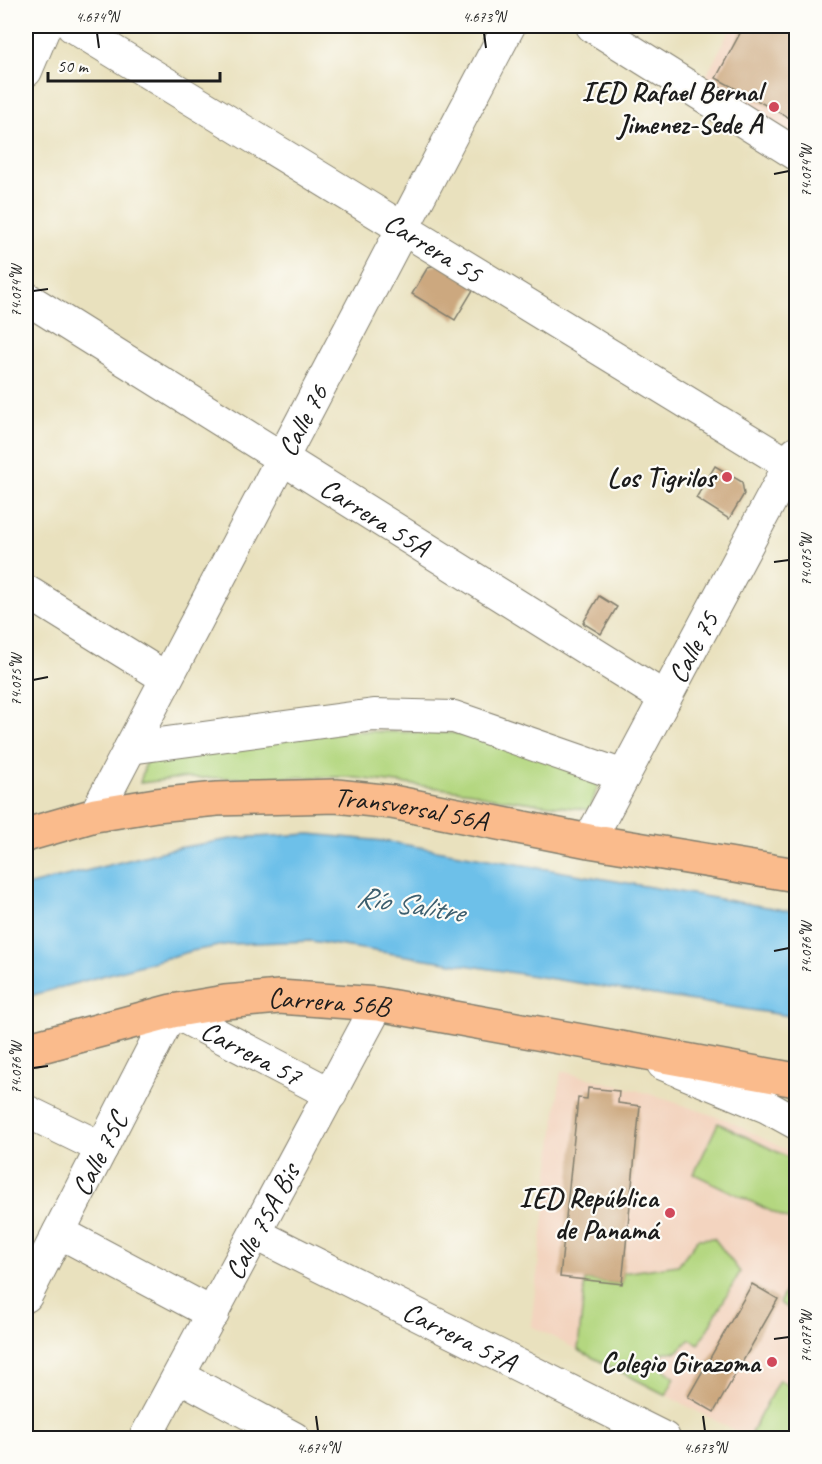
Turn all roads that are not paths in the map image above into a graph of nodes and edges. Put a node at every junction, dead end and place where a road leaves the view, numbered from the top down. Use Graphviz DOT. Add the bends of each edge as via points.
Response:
graph roads {
  1 [pos="45,26"];
  2 [pos="72,26"];
  3 [pos="509,26"];
  4 [pos="592,26"];
  5 [pos="26,71"];
  6 [pos="796,154"];
  7 [pos="402,229"];
  8 [pos="26,298"];
  9 [pos="282,458"];
  10 [pos="794,463"];
  11 [pos="26,591"];
  12 [pos="166,678"];
  13 [pos="665,698"];
  14 [pos="130,748"];
  15 [pos="624,776"];
  16 [pos="95,815"];
  17 [pos="26,835"];
  18 [pos="589,840"];
  19 [pos="796,875"];
  20 [pos="378,1004"];
  21 [pos="172,1011"];
  22 [pos="26,1050"];
  23 [pos="634,1052"];
  24 [pos="796,1080"];
  25 [pos="331,1094"];
  26 [pos="26,1111"];
  27 [pos="796,1123"];
  28 [pos="102,1148"];
  29 [pos="58,1232"];
  30 [pos="256,1234"];
  31 [pos="26,1295"];
  32 [pos="213,1314"];
  33 [pos="179,1376"];
  34 [pos="648,1435"];
  35 [pos="145,1438"];
  36 [pos="294,1438"];
  1 -- 5 [label="street"];
  2 -- 7 [label="street, Carrera 55"];
  3 -- 7 [label="street, Calle 76"];
  4 -- 6 [label="street"];
  7 -- 9 [label="street, Calle 76"];
  7 -- 10 [label="street, Carrera 55"];
  8 -- 9 [label="street, Carrera 55A"];
  9 -- 12 [label="street, Calle 76"];
  9 -- 13 [label="street, Carrera 55A"];
  10 -- 13 [label="street, Calle 75"];
  11 -- 12 [label="street"];
  12 -- 14 [label="street, Calle 76"];
  13 -- 15 [label="street, Calle 75"];
  14 -- 15 [label="street" via="374,715 454,717"];
  14 -- 16 [label="street, Calle 76"];
  15 -- 18 [label="street, Calle 75"];
  16 -- 17 [label="main road, Transversal 56A"];
  16 -- 18 [label="main road, Transversal 56A" via="217,799 336,796 392,802"];
  18 -- 19 [label="main road, Transversal 56A"];
  20 -- 21 [label="main road, Carrera 56B" via="279,997"];
  20 -- 23 [label="main road, Carrera 56B"];
  20 -- 25 [label="street, Calle 75A Bis"];
  21 -- 22 [label="main road, Carrera 56B"];
  21 -- 25 [label="street, Carrera 57"];
  21 -- 28 [label="street, Calle 75C"];
  23 -- 24 [label="main road"];
  23 -- 27 [label="street" via="767,1107"];
  25 -- 30 [label="street, Calle 75A Bis"];
  26 -- 28 [label="street"];
  28 -- 29 [label="street, Calle 75C"];
  29 -- 31 [label="street, Calle 75C"];
  29 -- 32 [label="street"];
  30 -- 32 [label="street, Calle 75A Bis"];
  30 -- 34 [label="street, Carrera 57A"];
  32 -- 33 [label="street, Calle 75A Bis"];
  33 -- 35 [label="street, Calle 75A Bis"];
  33 -- 36 [label="street"];
}
